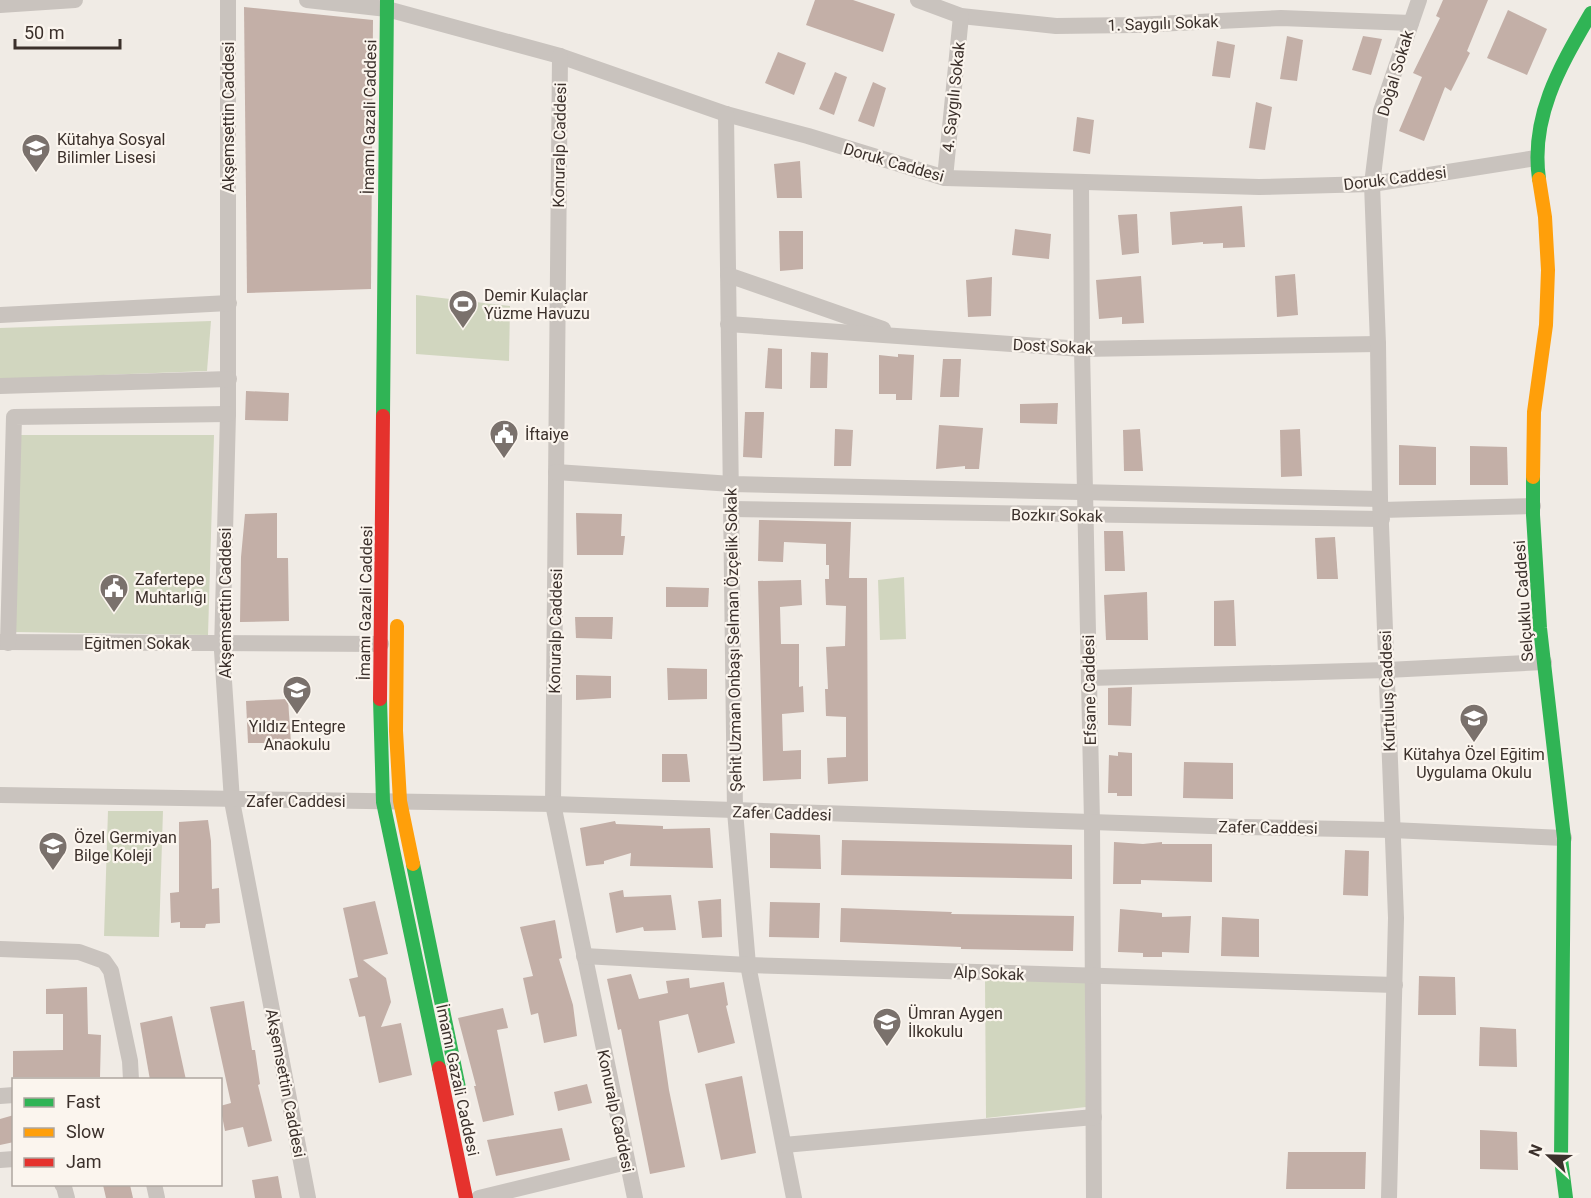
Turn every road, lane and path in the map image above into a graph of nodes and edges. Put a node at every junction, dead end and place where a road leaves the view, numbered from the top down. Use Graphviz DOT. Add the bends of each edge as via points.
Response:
graph roads {
  1 [pos="75,0"];
  2 [pos="228,0"];
  3 [pos="307,0"];
  4 [pos="918,0"];
  5 [pos="1419,0"];
  6 [pos="0,4"];
  7 [pos="395,10"];
  8 [pos="1591,14"];
  9 [pos="961,16"];
  10 [pos="1411,22"];
  11 [pos="560,56"];
  12 [pos="726,114"];
  13 [pos="1536,158"];
  14 [pos="945,178"];
  15 [pos="1081,183"];
  16 [pos="1372,184"];
  17 [pos="728,275"];
  18 [pos="229,303"];
  19 [pos="0,315"];
  20 [pos="728,324"];
  21 [pos="904,336"];
  22 [pos="1378,344"];
  23 [pos="1082,349"];
  24 [pos="229,379"];
  25 [pos="0,386"];
  26 [pos="228,414"];
  27 [pos="556,472"];
  28 [pos="732,483"];
  29 [pos="1086,492"];
  30 [pos="1533,506"];
  31 [pos="732,509"];
  32 [pos="1381,509"];
  33 [pos="1086,515"];
  34 [pos="397,610"];
  35 [pos="4,643"];
  36 [pos="222,643"];
  37 [pos="381,644"];
  38 [pos="1544,662"];
  39 [pos="1387,670"];
  40 [pos="1089,678"];
  41 [pos="0,795"];
  42 [pos="232,801"];
  43 [pos="392,802"];
  44 [pos="553,804"];
  45 [pos="735,811"];
  46 [pos="1092,822"];
  47 [pos="1392,830"];
  48 [pos="1564,838"];
  49 [pos="0,950"];
  50 [pos="584,956"];
  51 [pos="748,965"];
  52 [pos="1093,976"];
  53 [pos="1395,985"];
  54 [pos="131,1078"];
  55 [pos="463,1104"];
  56 [pos="1094,1117"];
  57 [pos="784,1145"];
  58 [pos="627,1162"];
  59 [pos="481,1195"];
  60 [pos="308,1198"];
  61 [pos="466,1198"];
  62 [pos="635,1198"];
  63 [pos="795,1198"];
  64 [pos="1094,1198"];
  65 [pos="1389,1198"];
  66 [pos="1566,1198"];
  1 -- 6 [label="street"];
  2 -- 18 [label="street, Akşemsettin Caddesi"];
  3 -- 7 [label="street, Doruk Caddesi"];
  4 -- 9 [label="street, 1. Saygılı Sokak"];
  5 -- 10 [label="street, Doğal Sokak"];
  7 -- 11 [label="street, Doruk Caddesi"];
  7 -- 37 [label="main road, İmamı Gazali Caddesi"];
  8 -- 13 [label="main road, Selçuklu Caddesi" via="1557,72 1541,122"];
  9 -- 10 [label="street, 1. Saygılı Sokak" via="1056,26 1281,18"];
  9 -- 14 [label="street, 4. Saygılı Sokak"];
  10 -- 16 [label="street, Doğal Sokak" via="1382,111"];
  11 -- 12 [label="street, Doruk Caddesi"];
  11 -- 27 [label="street, Konuralp Caddesi"];
  12 -- 14 [label="street, Doruk Caddesi"];
  12 -- 17 [label="street, Şehit Uzman Onbaşı Selman Özçelik Sokak"];
  13 -- 16 [label="street, Doruk Caddesi"];
  13 -- 30 [label="main road, Selçuklu Caddesi" via="1548,270 1546,325 1534,412"];
  14 -- 15 [label="street, Doruk Caddesi"];
  15 -- 16 [label="street, Doruk Caddesi" via="1259,187"];
  15 -- 23 [label="street, Efsane Caddesi"];
  16 -- 22 [label="street, Kurtuluş Caddesi"];
  17 -- 20 [label="street, Şehit Uzman Onbaşı Selman Özçelik Sokak"];
  17 -- 21 [label="street"];
  18 -- 19 [label="street"];
  18 -- 24 [label="street, Akşemsettin Caddesi"];
  20 -- 21 [label="street, Dost Sokak"];
  20 -- 28 [label="street, Şehit Uzman Onbaşı Selman Özçelik Sokak"];
  21 -- 23 [label="street, Dost Sokak"];
  22 -- 23 [label="street, Dost Sokak"];
  22 -- 32 [label="street, Kurtuluş Caddesi"];
  23 -- 29 [label="street, Efsane Caddesi"];
  24 -- 25 [label="street"];
  24 -- 26 [label="street, Akşemsettin Caddesi"];
  26 -- 35 [label="street" via="14,417"];
  26 -- 36 [label="street, Akşemsettin Caddesi"];
  27 -- 28 [label="street, Bozkır Sokak"];
  27 -- 44 [label="street, Konuralp Caddesi"];
  28 -- 29 [label="street, Bozkır Sokak"];
  28 -- 31 [label="street, Şehit Uzman Onbaşı Selman Özçelik Sokak"];
  29 -- 32 [label="street, Bozkır Sokak"];
  29 -- 33 [label="street, Efsane Caddesi"];
  30 -- 32 [label="street"];
  30 -- 38 [label="main road, Selçuklu Caddesi"];
  31 -- 33 [label="street, Bozkır Sokak"];
  31 -- 45 [label="street, Şehit Uzman Onbaşı Selman Özçelik Sokak"];
  32 -- 33 [label="street, Bozkır Sokak"];
  32 -- 39 [label="street, Kurtuluş Caddesi"];
  33 -- 40 [label="street, Efsane Caddesi"];
  34 -- 43 [label="main road, İmamı Gazali Caddesi"];
  35 -- 36 [label="street, Eğitmen Sokak"];
  36 -- 37 [label="street, Eğitmen Sokak"];
  36 -- 42 [label="street, Akşemsettin Caddesi"];
  37 -- 43 [label="main road, İmamı Gazali Caddesi" via="380,732"];
  38 -- 39 [label="street"];
  38 -- 48 [label="main road, Selçuklu Caddesi"];
  39 -- 40 [label="street"];
  39 -- 47 [label="street, Kurtuluş Caddesi"];
  40 -- 46 [label="street, Efsane Caddesi"];
  41 -- 42 [label="street, Zafer Caddesi"];
  42 -- 43 [label="street, Zafer Caddesi"];
  42 -- 60 [label="street, Akşemsettin Caddesi"];
  43 -- 44 [label="street, Zafer Caddesi"];
  43 -- 55 [label="main road, İmamı Gazali Caddesi"];
  43 -- 61 [label="main road, İmamı Gazali Caddesi"];
  44 -- 45 [label="street, Zafer Caddesi"];
  44 -- 50 [label="street, Konuralp Caddesi"];
  45 -- 46 [label="street, Zafer Caddesi"];
  45 -- 51 [label="street, Şehit Uzman Onbaşı Selman Özçelik Sokak"];
  46 -- 47 [label="street, Zafer Caddesi"];
  46 -- 52 [label="street, Efsane Caddesi"];
  47 -- 48 [label="street, Zafer Caddesi"];
  47 -- 53 [label="street, Kurtuluş Caddesi"];
  48 -- 66 [label="main road, Selçuklu Caddesi" via="1561,1160"];
  49 -- 54 [label="street" via="79,952 104,961 111,971"];
  50 -- 51 [label="street, Alp Sokak"];
  50 -- 58 [label="street, Konuralp Caddesi"];
  51 -- 52 [label="street, Alp Sokak"];
  51 -- 57 [label="street, Şehit Uzman Onbaşı Selman Özçelik Sokak"];
  52 -- 53 [label="street, Alp Sokak"];
  52 -- 56 [label="street, Efsane Caddesi"];
  53 -- 65 [label="street, Kurtuluş Caddesi"];
  56 -- 57 [label="street"];
  56 -- 64 [label="street, Efsane Caddesi"];
  57 -- 63 [label="street, Şehit Uzman Onbaşı Selman Özçelik Sokak"];
  58 -- 59 [label="street"];
  58 -- 62 [label="street, Konuralp Caddesi"];
}
